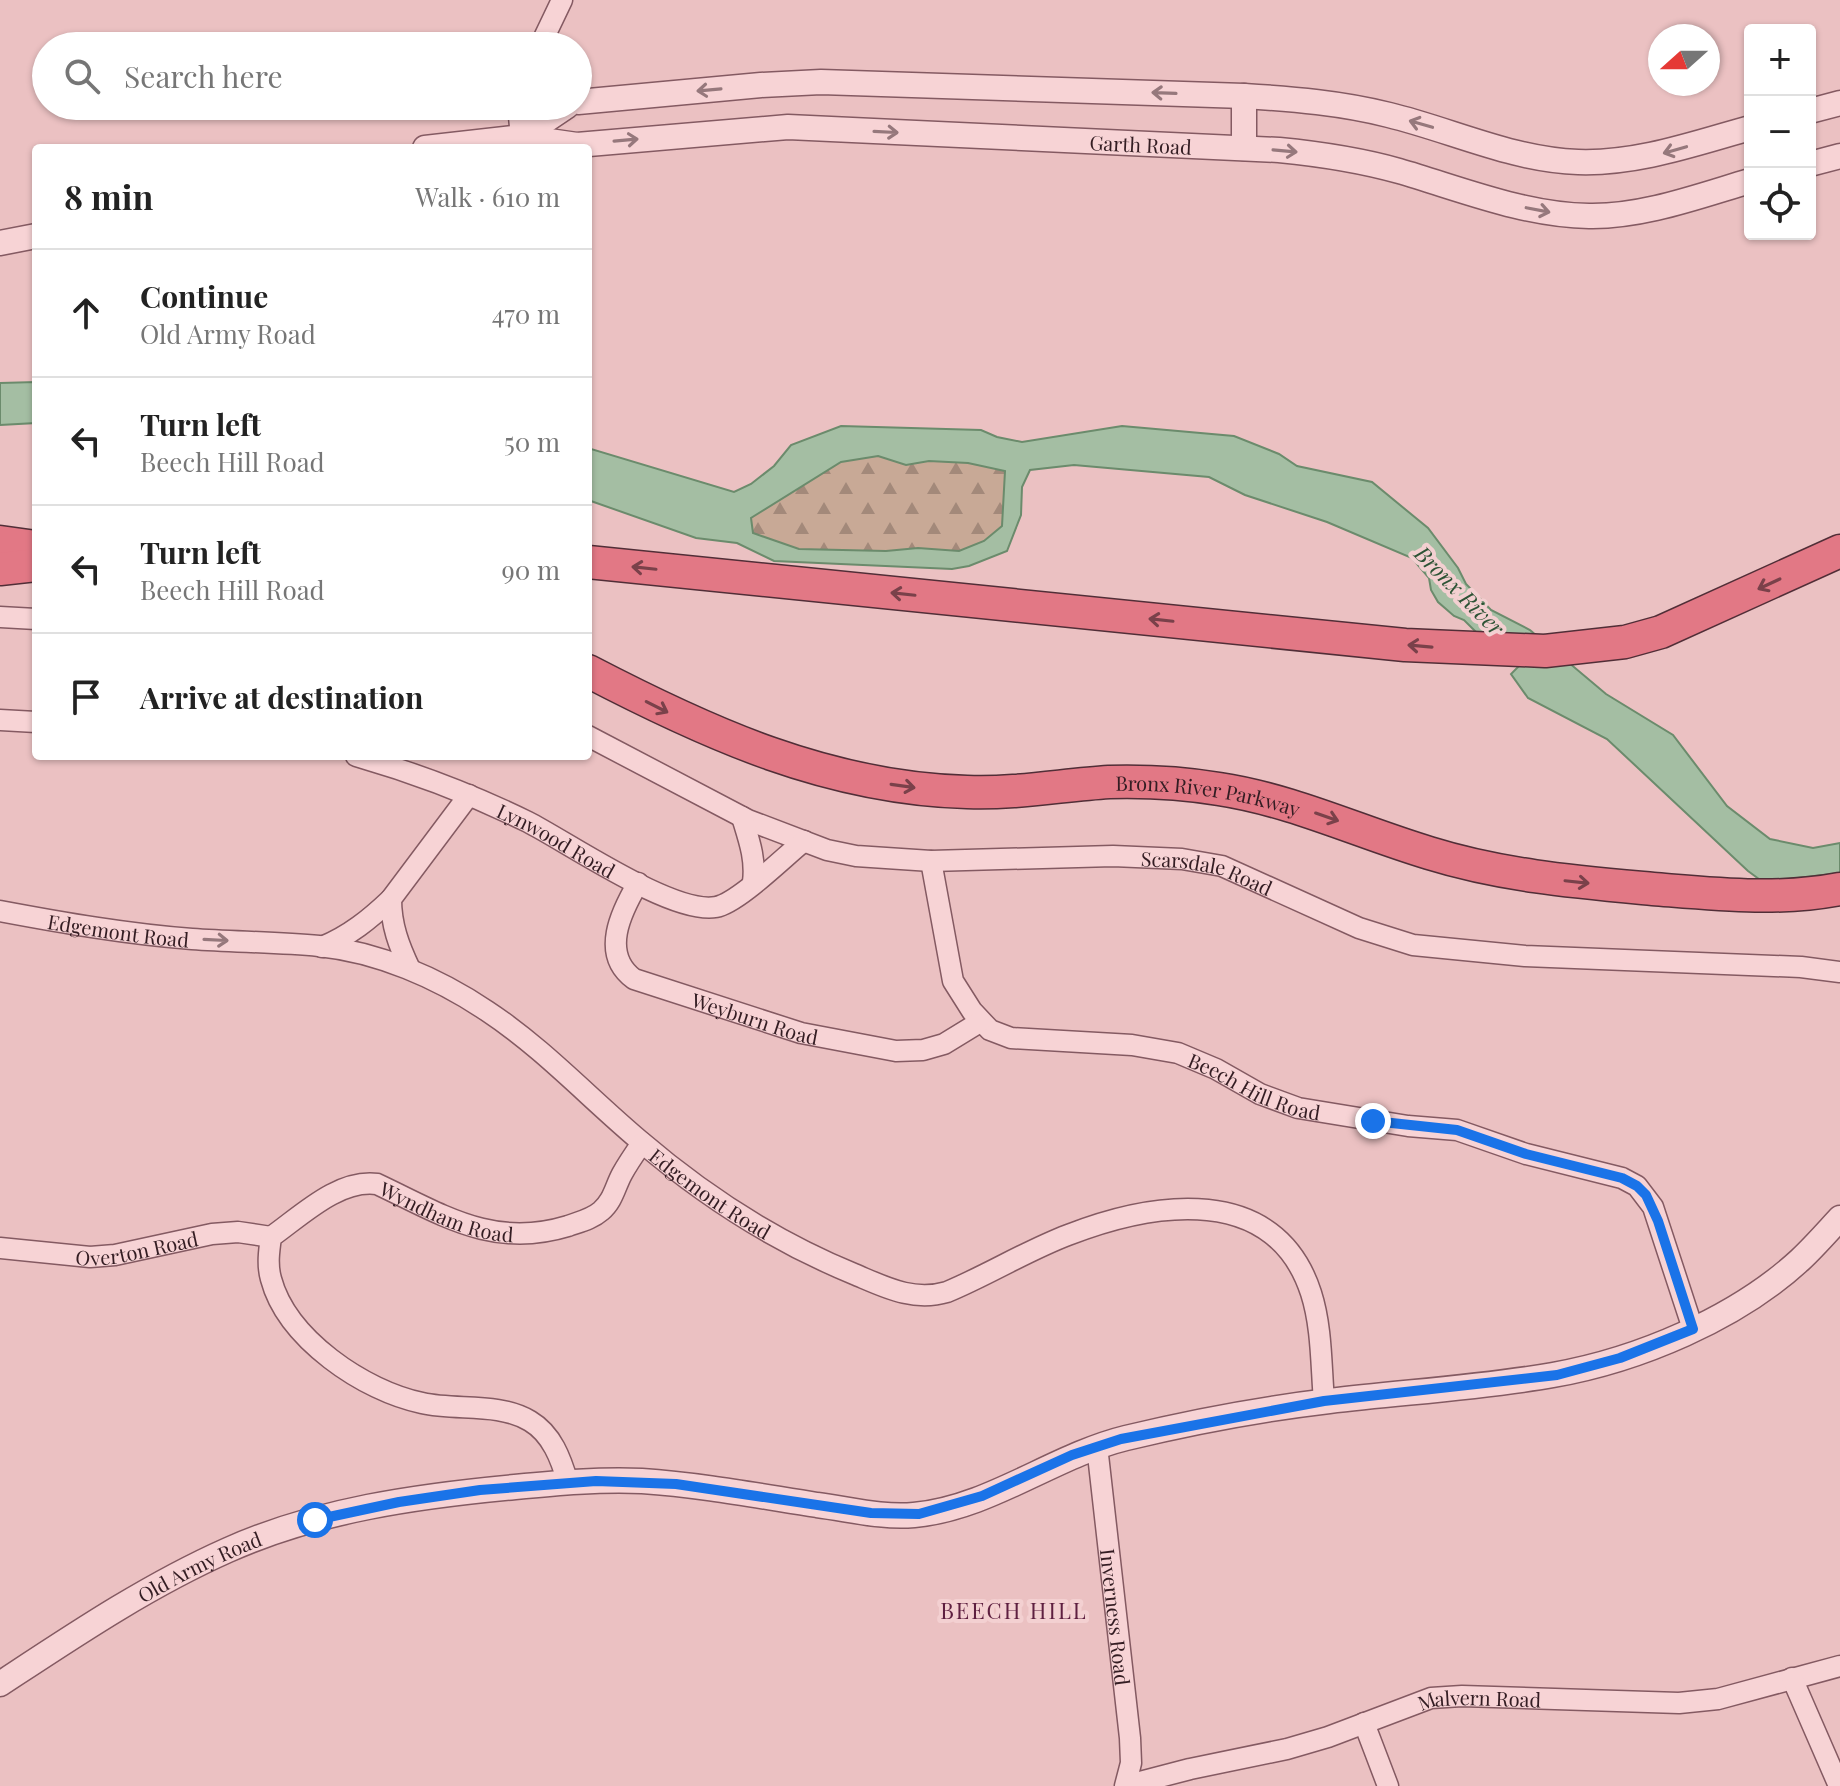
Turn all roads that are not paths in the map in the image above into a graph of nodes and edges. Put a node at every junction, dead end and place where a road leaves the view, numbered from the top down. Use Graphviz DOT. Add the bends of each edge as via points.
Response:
graph roads {
  1 [pos="562,0"];
  2 [pos="547,32"];
  3 [pos="761,85"];
  4 [pos="1244,96"];
  5 [pos="592,101"];
  6 [pos="1840,103"];
  7 [pos="1816,109"];
  8 [pos="519,120"];
  9 [pos="546,120"];
  10 [pos="762,128"];
  11 [pos="1744,130"];
  12 [pos="521,137"];
  13 [pos="460,144"];
  14 [pos="570,144"];
  15 [pos="588,144"];
  16 [pos="1244,148"];
  17 [pos="1840,156"];
  18 [pos="1816,162"];
  19 [pos="1744,183"];
  20 [pos="32,237"];
  21 [pos="0,243"];
  22 [pos="0,520"];
  23 [pos="32,525"];
  24 [pos="0,542"];
  25 [pos="32,546"];
  26 [pos="1840,551"];
  27 [pos="592,562"];
  28 [pos="32,565"];
  29 [pos="0,569"];
  30 [pos="0,617"];
  31 [pos="32,619"];
  32 [pos="592,673"];
  33 [pos="0,720"];
  34 [pos="32,722"];
  35 [pos="592,738"];
  36 [pos="369,760"];
  37 [pos="469,795"];
  38 [pos="742,817"];
  39 [pos="804,841"];
  40 [pos="931,861"];
  41 [pos="753,882"];
  42 [pos="638,883"];
  43 [pos="1840,889"];
  44 [pos="391,899"];
  45 [pos="0,911"];
  46 [pos="322,947"];
  47 [pos="410,969"];
  48 [pos="1840,972"];
  49 [pos="980,1022"];
  50 [pos="642,1143"];
  51 [pos="1840,1218"];
  52 [pos="271,1237"];
  53 [pos="0,1248"];
  54 [pos="1693,1329"];
  55 [pos="1324,1401"];
  56 [pos="1097,1446"];
  57 [pos="568,1483"];
  58 [pos="1840,1666"];
  59 [pos="1792,1678"];
  60 [pos="0,1684"];
  61 [pos="1364,1723"];
  62 [pos="1125,1786"];
  63 [pos="1388,1786"];
  64 [pos="1839,1786"];
  1 -- 2 [label="street"];
  4 -- 3 [label="street, one-way" via="821,82"];
  3 -- 5 [label="street, one-way"];
  3 -- 10 [label="street"];
  11 -- 4 [label="street, one-way" via="1638,159 1575,162 1532,156 1356,108"];
  4 -- 16 [label="street"];
  6 -- 7 [label="street"];
  8 -- 12 [label="street"];
  9 -- 12 [label="street, Garth Road"];
  15 -- 10 [label="street, Garth Road, one-way"];
  10 -- 16 [label="street, Garth Road, one-way"];
  12 -- 13 [label="street, Garth Road"];
  12 -- 14 [label="street, Garth Road, one-way"];
  16 -- 19 [label="street, Garth Road, one-way" via="1340,157 1574,215 1632,212"];
  17 -- 18 [label="street"];
  20 -- 21 [label="street"];
  22 -- 23 [label="highway"];
  24 -- 25 [label="highway"];
  26 -- 27 [label="highway, one-way" via="1661,632 1557,651 1405,645"];
  28 -- 29 [label="highway"];
  30 -- 31 [label="street"];
  32 -- 43 [label="highway, Bronx River Parkway, one-way" via="750,747 890,784 989,792 1109,782 1180,784 1288,804 1427,853 1531,877 1756,896"];
  33 -- 34 [label="street"];
  35 -- 38 [label="street, Scarsdale Road"];
  36 -- 37 [label="street, Lynwood Road"];
  37 -- 42 [label="street, Lynwood Road"];
  37 -- 44 [label="street"];
  38 -- 39 [label="street, Scarsdale Road"];
  38 -- 41 [label="street" via="753,854"];
  39 -- 40 [label="street, Scarsdale Road" via="856,856"];
  39 -- 41 [label="street, Lynwood Road"];
  40 -- 48 [label="street, Scarsdale Road" via="1182,859 1222,866 1359,928 1413,945"];
  40 -- 49 [label="street" via="953,981"];
  41 -- 42 [label="street, Lynwood Road" via="725,904 707,907 676,901"];
  42 -- 49 [label="street, Weyburn Road" via="625,905 615,944 622,969 634,979 801,1033 896,1051 944,1044"];
  44 -- 46 [label="street" via="357,929"];
  44 -- 47 [label="street" via="398,945"];
  45 -- 46 [label="street, Edgemont Road, one-way" via="108,931"];
  46 -- 47 [label="street, Edgemont Road"];
  47 -- 50 [label="street, Edgemont Road" via="459,993 526,1039"];
  49 -- 54 [label="street, Beech Hill Road" via="1011,1038 1178,1053 1298,1108 1457,1130 1622,1178 1637,1186 1653,1207"];
  50 -- 52 [label="street, Wyndham Road" via="601,1211 554,1230 525,1236 494,1233 366,1183 342,1189"];
  50 -- 55 [label="street, Edgemont Road" via="752,1223 848,1272 911,1295 947,1292 1066,1235 1124,1218 1200,1209 1247,1218 1286,1247 1311,1291"];
  51 -- 54 [label="street, Old Army Road" via="1777,1279"];
  52 -- 53 [label="street, Overton Road" via="212,1234 90,1257"];
  52 -- 57 [label="street" via="269,1271 277,1295 295,1325 335,1361 412,1401 527,1419 550,1440"];
  54 -- 55 [label="street, Old Army Road" via="1620,1358 1557,1375"];
  55 -- 56 [label="street, Old Army Road"];
  56 -- 57 [label="street, Old Army Road" via="982,1496 919,1514 871,1513 676,1484"];
  56 -- 62 [label="street, Inverness Road" via="1130,1738"];
  57 -- 60 [label="street, Old Army Road" via="399,1502 255,1538 118,1609"];
  58 -- 59 [label="street, Malvern Road"];
  59 -- 61 [label="street, Malvern Road" via="1718,1699 1679,1703 1431,1698"];
  59 -- 64 [label="street"];
  61 -- 62 [label="street, Malvern Road" via="1287,1749"];
  61 -- 63 [label="street"];
}
